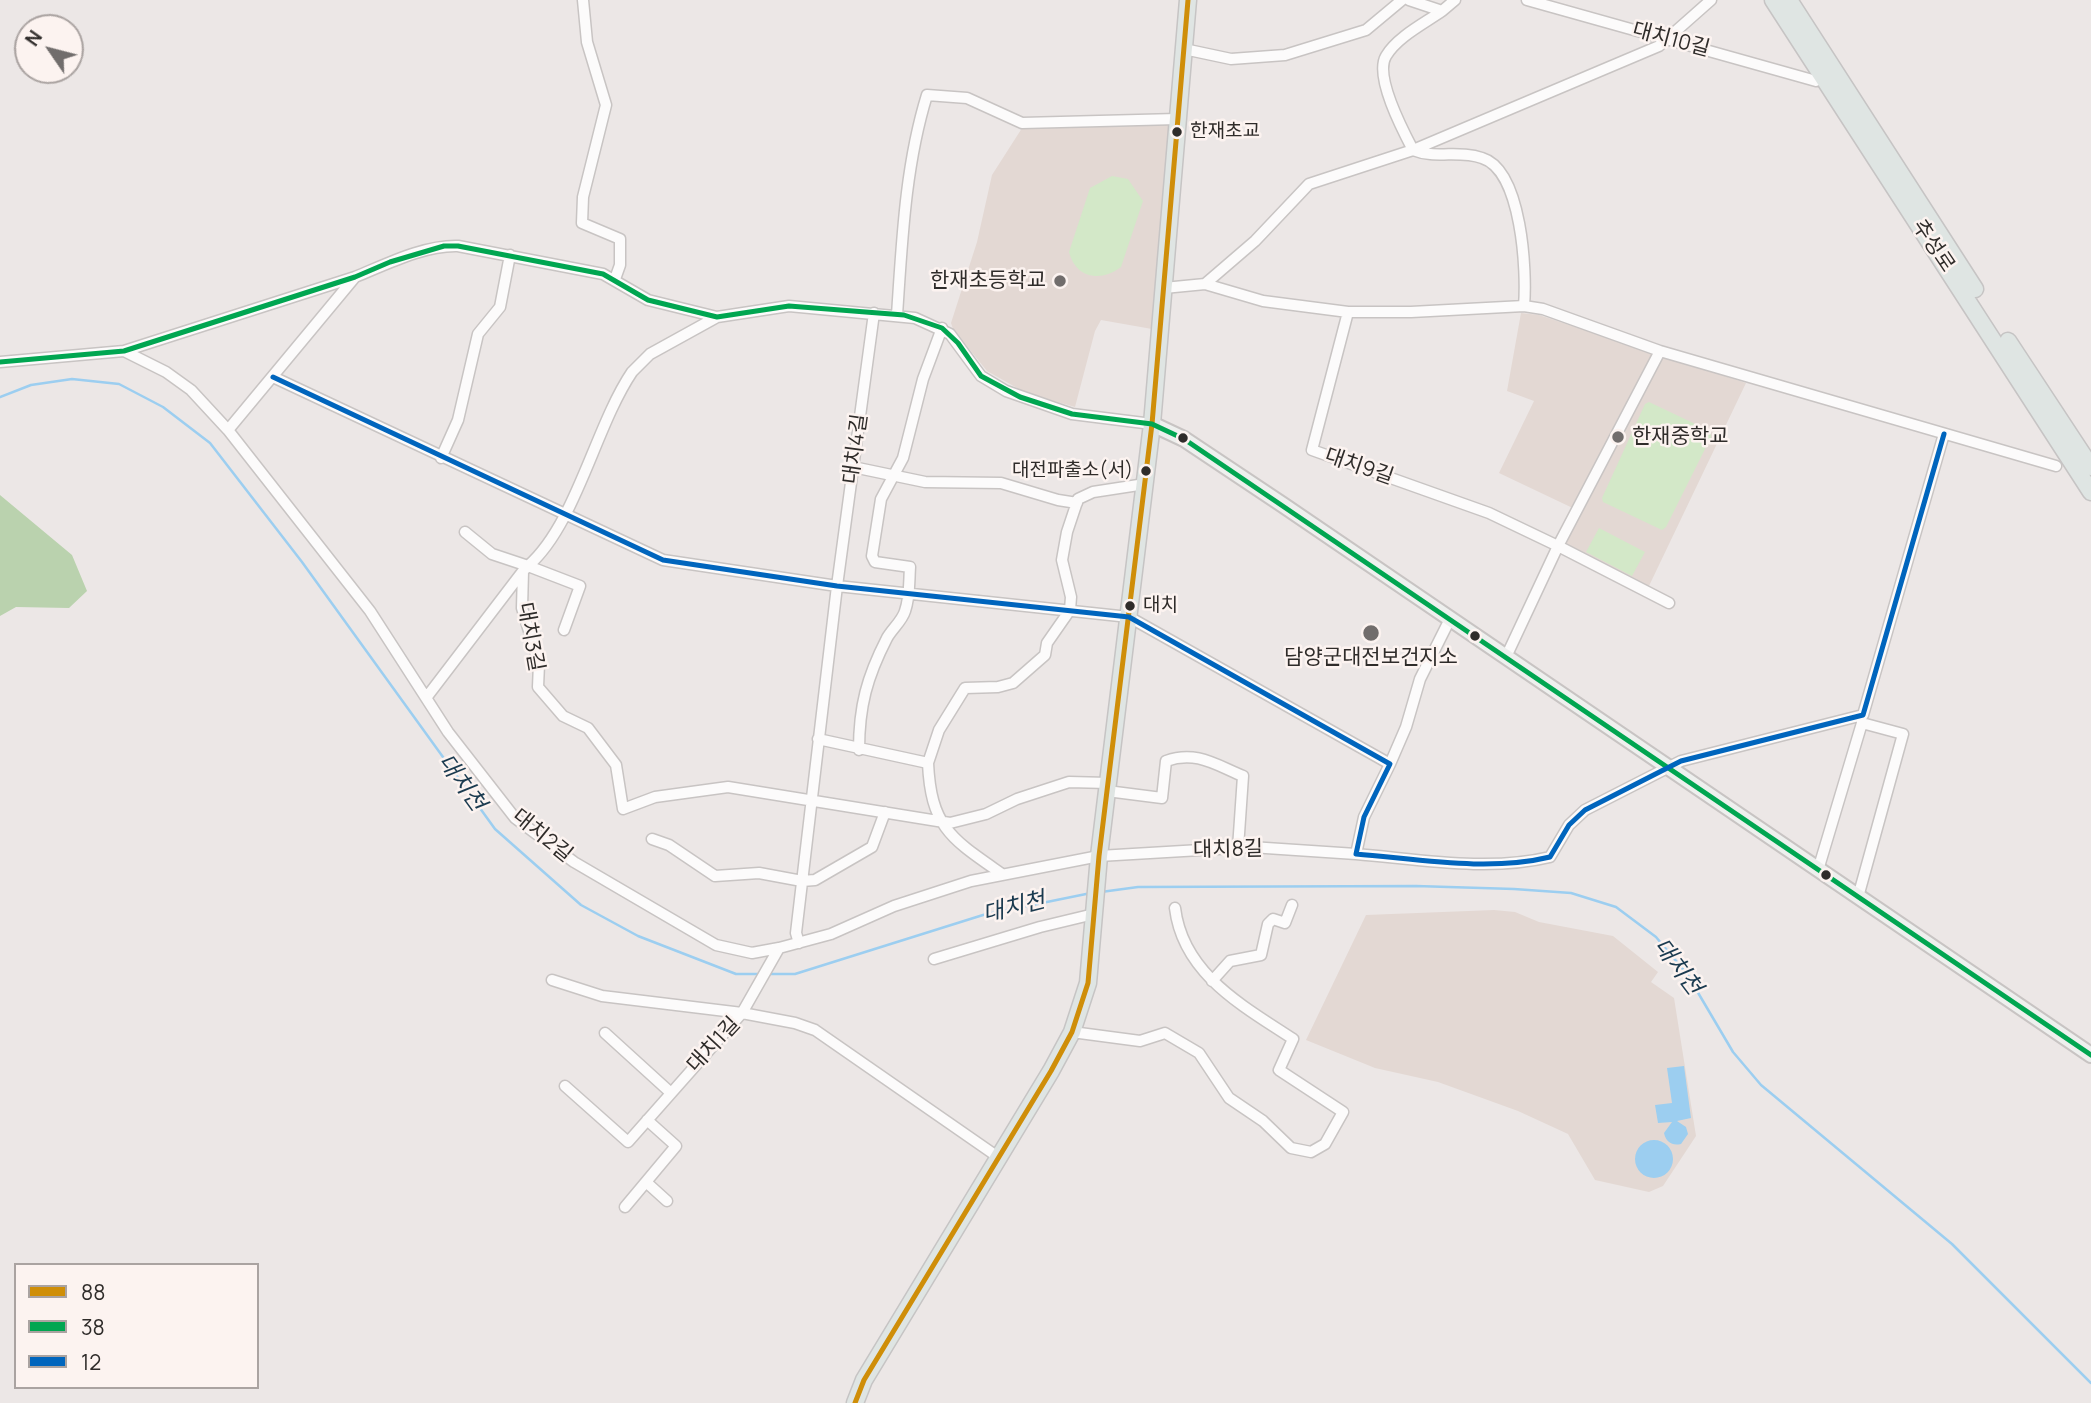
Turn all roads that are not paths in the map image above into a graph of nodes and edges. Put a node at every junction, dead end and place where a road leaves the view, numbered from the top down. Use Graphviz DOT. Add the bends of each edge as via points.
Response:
graph roads {
  1 [pos="583,0"];
  2 [pos="1188,0"];
  3 [pos="1402,0"];
  4 [pos="1409,0"];
  5 [pos="1455,0"];
  6 [pos="1527,0"];
  7 [pos="1711,0"];
  8 [pos="1773,0"];
  9 [pos="1789,0"];
  10 [pos="1442,10"];
  11 [pos="1669,38"];
  12 [pos="1184,49"];
  13 [pos="1816,81"];
  14 [pos="1177,119"];
  15 [pos="1413,150"];
  16 [pos="510,255"];
  17 [pos="355,277"];
  18 [pos="615,279"];
  19 [pos="1205,284"];
  20 [pos="1164,288"];
  21 [pos="1524,306"];
  22 [pos="1348,312"];
  23 [pos="874,313"];
  24 [pos="897,315"];
  25 [pos="717,317"];
  26 [pos="942,328"];
  27 [pos="124,351"];
  28 [pos="1660,351"];
  29 [pos="0,362"];
  30 [pos="273,377"];
  31 [pos="1152,424"];
  32 [pos="228,430"];
  33 [pos="1944,434"];
  34 [pos="441,458"];
  35 [pos="2056,466"];
  36 [pos="853,467"];
  37 [pos="2091,467"];
  38 [pos="891,476"];
  39 [pos="1145,484"];
  40 [pos="2091,492"];
  41 [pos="1077,503"];
  42 [pos="564,515"];
  43 [pos="465,531"];
  44 [pos="1558,546"];
  45 [pos="526,568"];
  46 [pos="837,586"];
  47 [pos="908,593"];
  48 [pos="1669,603"];
  49 [pos="1070,610"];
  50 [pos="1129,617"];
  51 [pos="1450,619"];
  52 [pos="564,629"];
  53 [pos="1506,657"];
  54 [pos="426,698"];
  55 [pos="1862,719"];
  56 [pos="818,739"];
  57 [pos="859,750"];
  58 [pos="929,763"];
  59 [pos="1390,764"];
  60 [pos="1671,769"];
  61 [pos="1107,787"];
  62 [pos="810,800"];
  63 [pos="885,812"];
  64 [pos="938,821"];
  65 [pos="652,839"];
  66 [pos="1238,848"];
  67 [pos="1356,854"];
  68 [pos="1099,856"];
  69 [pos="1818,870"];
  70 [pos="1002,874"];
  71 [pos="802,881"];
  72 [pos="1858,897"];
  73 [pos="1293,905"];
  74 [pos="1175,908"];
  75 [pos="1094,914"];
  76 [pos="799,943"];
  77 [pos="779,948"];
  78 [pos="934,959"];
  79 [pos="552,980"];
  80 [pos="1212,981"];
  81 [pos="742,1013"];
  82 [pos="1072,1032"];
  83 [pos="605,1033"];
  84 [pos="2091,1055"];
  85 [pos="565,1086"];
  86 [pos="671,1093"];
  87 [pos="647,1119"];
  88 [pos="998,1157"];
  89 [pos="646,1182"];
  90 [pos="667,1201"];
  91 [pos="625,1207"];
  92 [pos="855,1403"];
  1 -- 18 [label="street" via="587,41 606,106 583,197 582,223 620,239"];
  2 -- 12 [label="main road"];
  3 -- 12 [label="street" via="1366,30 1285,55 1231,59"];
  4 -- 10 [label="street"];
  5 -- 10 [label="street"];
  6 -- 11 [label="street, 대치10길"];
  7 -- 11 [label="street"];
  8 -- 40 [label="main road, 추성로"];
  9 -- 37 [label="main road, 추성로"];
  10 -- 15 [label="street" via="1393,48 1384,61 1388,91"];
  11 -- 13 [label="street, 대치10길"];
  11 -- 15 [label="street"];
  12 -- 14 [label="main road"];
  14 -- 20 [label="main road"];
  14 -- 24 [label="street" via="1022,123 967,99 927,95 918,122 901,231"];
  15 -- 19 [label="street" via="1309,184 1255,241"];
  15 -- 21 [label="street" via="1425,155 1479,156 1500,170 1514,202 1525,260"];
  16 -- 17 [label="street" via="444,246"];
  16 -- 18 [label="street"];
  16 -- 34 [label="street" via="499,307 478,334 458,420"];
  17 -- 27 [label="street"];
  17 -- 30 [label="street"];
  18 -- 25 [label="street" via="648,300"];
  19 -- 20 [label="street"];
  19 -- 22 [label="street" via="1264,301"];
  20 -- 31 [label="main road"];
  21 -- 22 [label="street"];
  21 -- 28 [label="street"];
  22 -- 44 [label="street, 대치9길" via="1312,450 1489,513"];
  23 -- 24 [label="street"];
  23 -- 25 [label="street" via="787,306"];
  23 -- 36 [label="street, 대치4길"];
  24 -- 26 [label="street"];
  25 -- 42 [label="street" via="650,354 632,372"];
  26 -- 31 [label="street" via="981,376 1020,397 1072,414"];
  26 -- 38 [label="street" via="923,379 903,458"];
  27 -- 29 [label="street"];
  27 -- 32 [label="street, 대치2길" via="191,390"];
  28 -- 33 [label="street"];
  28 -- 44 [label="street"];
  30 -- 32 [label="street"];
  30 -- 34 [label="street"];
  31 -- 39 [label="main road"];
  31 -- 51 [label="street" via="1184,439"];
  32 -- 54 [label="street, 대치2길" via="370,611"];
  33 -- 35 [label="street"];
  33 -- 55 [label="street"];
  34 -- 42 [label="street"];
  36 -- 38 [label="street"];
  36 -- 46 [label="street, 대치4길"];
  38 -- 41 [label="street" via="943,484 1001,483"];
  38 -- 47 [label="street" via="879,506 872,556 875,562 910,567"];
  39 -- 41 [label="street" via="1085,494"];
  39 -- 50 [label="main road"];
  41 -- 49 [label="street" via="1062,560"];
  42 -- 45 [label="street"];
  42 -- 46 [label="street" via="663,560"];
  43 -- 45 [label="street" via="492,554"];
  44 -- 48 [label="street"];
  44 -- 53 [label="street"];
  45 -- 52 [label="street" via="580,586"];
  45 -- 54 [label="street"];
  45 -- 62 [label="street, 대치3길" via="522,608 539,664 538,687 563,716 588,728 616,765 623,809 655,797 728,787"];
  46 -- 47 [label="street"];
  46 -- 56 [label="street"];
  47 -- 49 [label="street"];
  47 -- 57 [label="street" via="904,613 870,676 859,712"];
  49 -- 50 [label="street"];
  49 -- 58 [label="street" via="1047,643 1045,655 1028,673 998,687 965,688 939,730"];
  50 -- 59 [label="street"];
  50 -- 61 [label="main road"];
  51 -- 53 [label="street"];
  51 -- 59 [label="street" via="1420,679"];
  53 -- 60 [label="street"];
  54 -- 77 [label="street, 대치2길" via="514,818 564,855 716,945 752,953"];
  55 -- 60 [label="street, 대치8길" via="1681,761"];
  55 -- 69 [label="street"];
  55 -- 72 [label="street" via="1903,734"];
  56 -- 57 [label="street"];
  56 -- 62 [label="street"];
  57 -- 58 [label="street"];
  58 -- 64 [label="street"];
  59 -- 67 [label="street" via="1364,817"];
  60 -- 67 [label="street, 대치8길" via="1585,810 1564,832 1550,857 1469,863"];
  60 -- 69 [label="street"];
  61 -- 64 [label="street, 대치3길" via="1069,782 986,814 950,823"];
  61 -- 66 [label="street, 대치3길" via="1162,798 1166,761 1187,755 1214,762 1243,776"];
  61 -- 68 [label="main road"];
  62 -- 63 [label="street, 대치3길"];
  62 -- 71 [label="street"];
  63 -- 64 [label="street, 대치3길"];
  63 -- 71 [label="street" via="872,847 815,880"];
  64 -- 70 [label="street" via="962,846"];
  65 -- 71 [label="street" via="715,876 759,873"];
  66 -- 67 [label="street, 대치8길"];
  66 -- 68 [label="street, 대치8길"];
  68 -- 70 [label="street, 대치2길"];
  68 -- 75 [label="main road"];
  69 -- 72 [label="street"];
  70 -- 76 [label="street, 대치2길" via="894,906"];
  71 -- 76 [label="street"];
  72 -- 84 [label="street"];
  73 -- 80 [label="street" via="1285,923 1273,919 1268,924 1261,955 1230,961"];
  74 -- 80 [label="street" via="1177,926"];
  75 -- 78 [label="street"];
  75 -- 82 [label="main road" via="1088,983"];
  76 -- 77 [label="street, 대치2길"];
  77 -- 81 [label="street"];
  79 -- 81 [label="street" via="601,996"];
  80 -- 82 [label="street" via="1223,994 1293,1039 1279,1070 1343,1112 1325,1144 1311,1152 1291,1148 1263,1121 1228,1098 1199,1053 1165,1033 1140,1041"];
  81 -- 86 [label="street, 대치1길"];
  81 -- 88 [label="street, 대치1길" via="815,1030"];
  82 -- 88 [label="main road"];
  83 -- 86 [label="street"];
  85 -- 87 [label="street, 대치1길" via="628,1142"];
  86 -- 87 [label="street, 대치1길"];
  87 -- 89 [label="street" via="676,1146"];
  88 -- 92 [label="main road" via="864,1380"];
  89 -- 90 [label="street"];
  89 -- 91 [label="street"];
}
